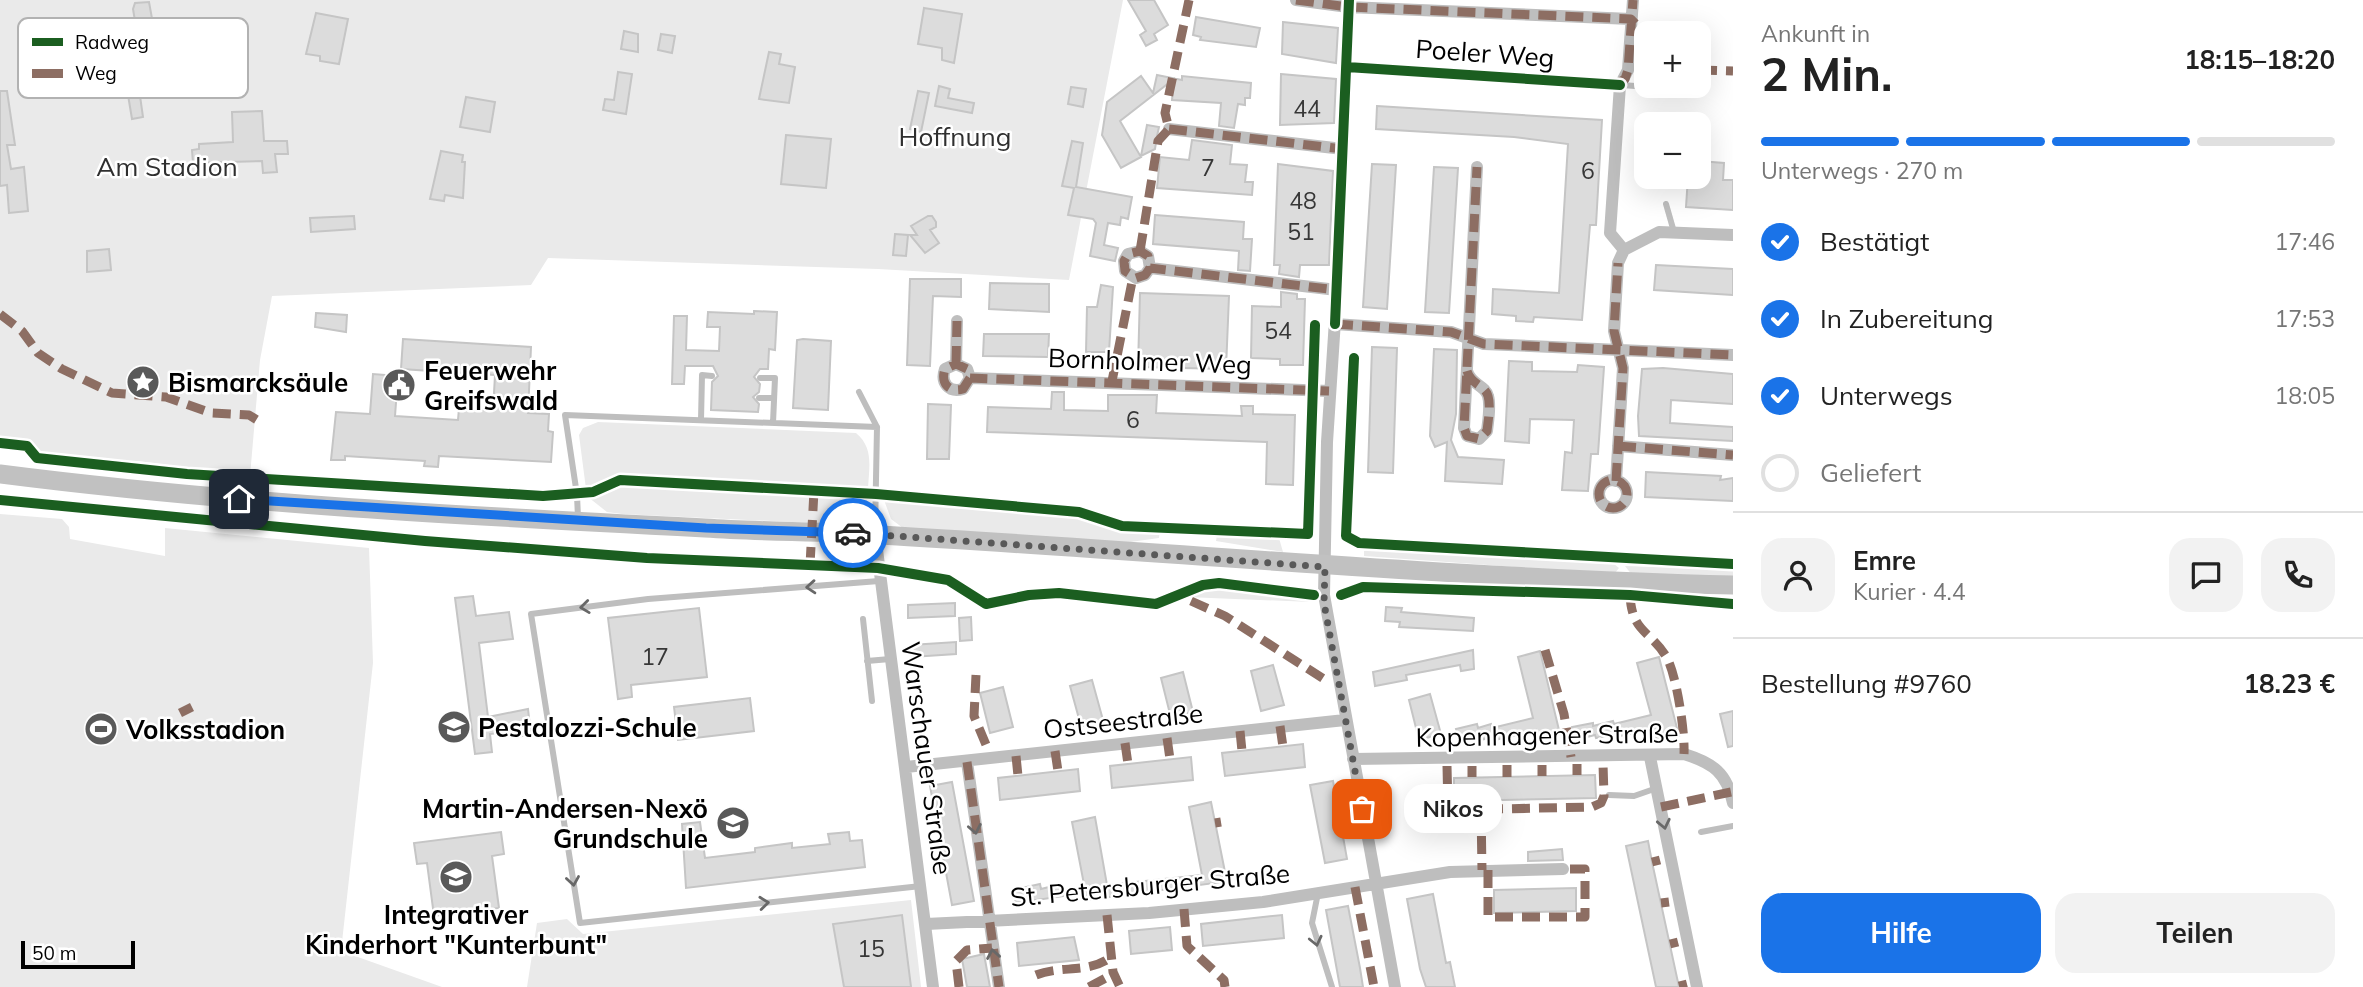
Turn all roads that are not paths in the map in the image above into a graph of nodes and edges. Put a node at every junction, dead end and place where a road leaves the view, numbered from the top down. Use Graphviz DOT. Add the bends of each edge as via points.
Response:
graph roads {
  1 [pos="1296,0"];
  2 [pos="1633,0"];
  3 [pos="1348,3"];
  4 [pos="1632,19"];
  5 [pos="1347,67"];
  6 [pos="1620,85"];
  7 [pos="1634,86"];
  8 [pos="1169,129"];
  9 [pos="1343,149"];
  10 [pos="1478,167"];
  11 [pos="1666,204"];
  12 [pos="1674,232"];
  13 [pos="1733,235"];
  14 [pos="1624,250"];
  15 [pos="1150,268"];
  16 [pos="1337,290"];
  17 [pos="957,321"];
  18 [pos="1335,324"];
  19 [pos="1469,339"];
  20 [pos="1619,350"];
  21 [pos="1733,355"];
  22 [pos="956,364"];
  23 [pos="1467,371"];
  24 [pos="712,376"];
  25 [pos="970,377"];
  26 [pos="760,378"];
  27 [pos="1329,391"];
  28 [pos="859,392"];
  29 [pos="701,396"];
  30 [pos="711,396"];
  31 [pos="759,398"];
  32 [pos="774,398"];
  33 [pos="584,407"];
  34 [pos="584,415"];
  35 [pos="701,420"];
  36 [pos="773,423"];
  37 [pos="877,426"];
  38 [pos="1618,446"];
  39 [pos="1733,455"];
  40 [pos="0,474"];
  41 [pos="1616,481"];
  42 [pos="578,520"];
  43 [pos="875,534"];
  44 [pos="1325,567"];
  45 [pos="879,581"];
  46 [pos="1733,585"];
  47 [pos="863,620"];
  48 [pos="890,659"];
  49 [pos="867,661"];
  50 [pos="872,701"];
  51 [pos="1345,720"];
  52 [pos="1650,757"];
  53 [pos="1353,760"];
  54 [pos="967,762"];
  55 [pos="906,767"];
  56 [pos="1731,785"];
  57 [pos="1657,788"];
  58 [pos="1609,795"];
  59 [pos="1733,803"];
  60 [pos="1733,826"];
  61 [pos="1701,832"];
  62 [pos="1563,869"];
  63 [pos="1376,883"];
  64 [pos="921,886"];
  65 [pos="1318,893"];
  66 [pos="987,921"];
  67 [pos="926,924"];
  68 [pos="933,987"];
  69 [pos="999,987"];
  70 [pos="1332,987"];
  71 [pos="1395,987"];
  72 [pos="1697,987"];
  1 -- 3 [label="street"];
  2 -- 4 [label="street"];
  3 -- 4 [label="street"];
  3 -- 5 [label="street"];
  4 -- 6 [label="street" via="1628,70"];
  5 -- 6 [label="street, Poeler Weg"];
  5 -- 9 [label="street"];
  6 -- 7 [label="lane"];
  6 -- 14 [label="street" via="1611,233"];
  8 -- 9 [label="street"];
  9 -- 16 [label="street"];
  10 -- 19 [label="street"];
  11 -- 12 [label="lane"];
  12 -- 13 [label="street"];
  12 -- 14 [label="street" via="1659,232"];
  14 -- 20 [label="street" via="1618,263 1614,331"];
  15 -- 16 [label="street"];
  16 -- 18 [label="street"];
  17 -- 22 [label="street, Bornholmer Weg"];
  18 -- 19 [label="street" via="1451,332"];
  18 -- 27 [label="street"];
  19 -- 20 [label="street" via="1483,344"];
  19 -- 23 [label="street"];
  20 -- 21 [label="street"];
  20 -- 38 [label="street" via="1623,368"];
  22 -- 25 [label="street" via="967,369"];
  22 -- 25 [label="street, Bornholmer Weg" via="943,373 946,386 959,390"];
  23 -- 23 [label="street" via="1464,433 1479,439 1487,431 1489,399"];
  24 -- 29 [label="lane" via="702,375"];
  25 -- 27 [label="street, Bornholmer Weg"];
  26 -- 32 [label="lane" via="775,378"];
  27 -- 44 [label="street"];
  28 -- 37 [label="lane"];
  29 -- 30 [label="lane"];
  29 -- 35 [label="lane"];
  31 -- 32 [label="lane"];
  32 -- 36 [label="lane"];
  33 -- 34 [label="lane"];
  34 -- 35 [label="lane"];
  34 -- 42 [label="lane" via="565,415"];
  35 -- 36 [label="lane"];
  36 -- 37 [label="lane"];
  37 -- 43 [label="lane"];
  38 -- 39 [label="street"];
  38 -- 41 [label="street"];
  40 -- 42 [label="main road" via="312,505"];
  42 -- 43 [label="main road"];
  43 -- 44 [label="main road"];
  43 -- 45 [label="street, Warschauer Straße"];
  44 -- 46 [label="main road"];
  44 -- 51 [label="street" via="1324,603"];
  45 -- 48 [label="street, Warschauer Straße"];
  45 -- 64 [label="lane, one-way" via="648,599 531,614 580,923"];
  47 -- 49 [label="lane"];
  48 -- 49 [label="lane"];
  48 -- 55 [label="street, Warschauer Straße"];
  49 -- 50 [label="lane"];
  51 -- 53 [label="street"];
  51 -- 54 [label="street, Ostseestraße"];
  52 -- 53 [label="street, Kopenhagener Straße"];
  52 -- 56 [label="street, Kopenhagener Straße" via="1684,754 1706,761"];
  52 -- 57 [label="street"];
  53 -- 63 [label="street"];
  54 -- 55 [label="street, Ostseestraße"];
  54 -- 66 [label="street, Warschauer Straße, one-way"];
  55 -- 64 [label="street, Warschauer Straße"];
  56 -- 59 [label="street"];
  57 -- 58 [label="lane" via="1634,796"];
  57 -- 72 [label="street, one-way"];
  60 -- 61 [label="lane"];
  62 -- 63 [label="street, St. Petersburger Straße" via="1450,872"];
  63 -- 65 [label="street, St. Petersburger Straße"];
  63 -- 71 [label="street"];
  64 -- 67 [label="street, Warschauer Straße"];
  65 -- 66 [label="street, St. Petersburger Straße" via="1149,913"];
  65 -- 70 [label="lane, one-way" via="1312,923"];
  66 -- 67 [label="street, St. Petersburger Straße"];
  69 -- 66 [label="street, Warschauer Straße, one-way"];
  67 -- 68 [label="street, Warschauer Straße"];
}
